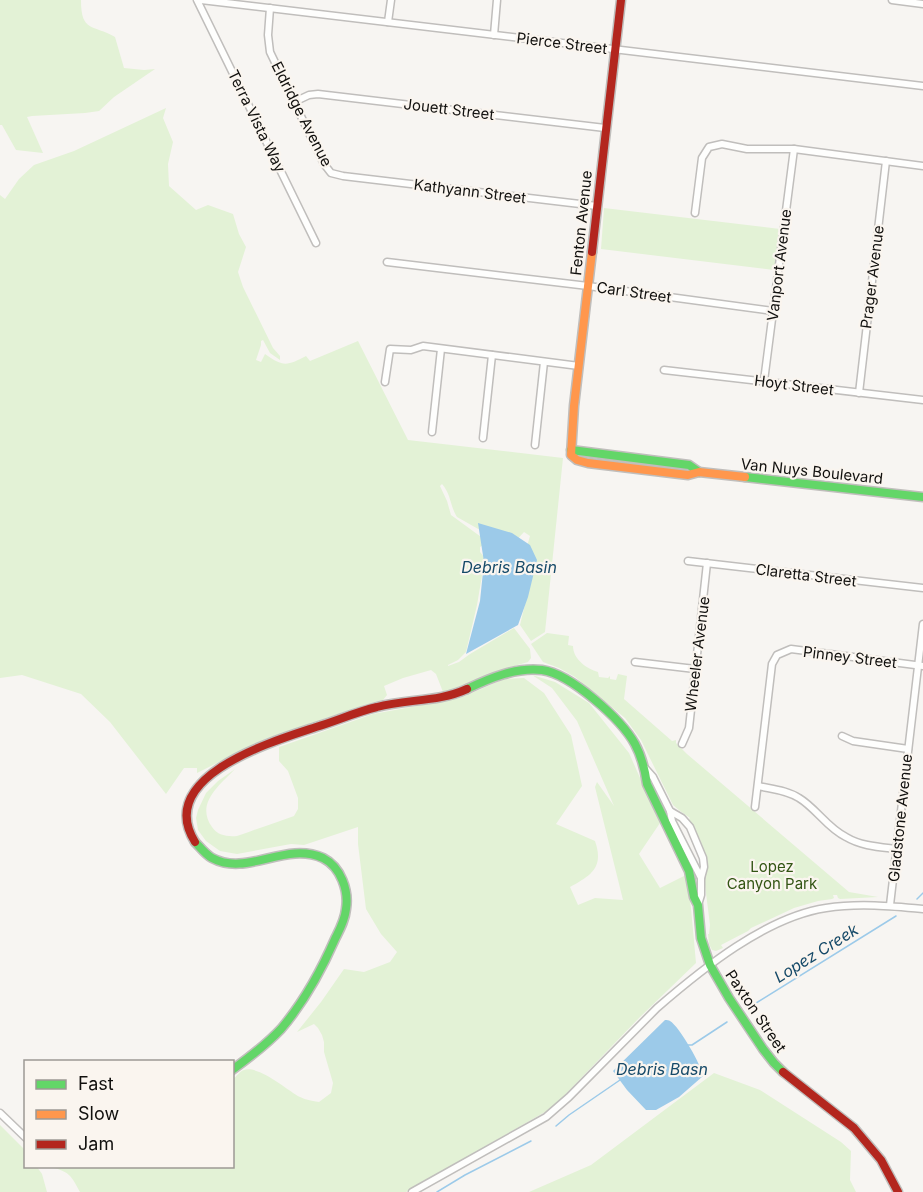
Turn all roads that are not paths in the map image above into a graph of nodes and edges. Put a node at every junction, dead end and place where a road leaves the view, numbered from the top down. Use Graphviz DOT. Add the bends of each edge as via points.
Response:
graph roads {
  1 [pos="199,0"];
  2 [pos="391,0"];
  3 [pos="497,0"];
  4 [pos="621,0"];
  5 [pos="892,0"];
  6 [pos="242,2"];
  7 [pos="923,4"];
  8 [pos="270,8"];
  9 [pos="388,22"];
  10 [pos="494,35"];
  11 [pos="615,49"];
  12 [pos="923,86"];
  13 [pos="294,102"];
  14 [pos="606,128"];
  15 [pos="794,149"];
  16 [pos="886,161"];
  17 [pos="923,166"];
  18 [pos="343,176"];
  19 [pos="597,206"];
  20 [pos="695,213"];
  21 [pos="316,243"];
  22 [pos="387,262"];
  23 [pos="588,286"];
  24 [pos="773,311"];
  25 [pos="441,349"];
  26 [pos="492,355"];
  27 [pos="544,362"];
  28 [pos="579,366"];
  29 [pos="664,370"];
  30 [pos="764,381"];
  31 [pos="385,382"];
  32 [pos="859,393"];
  33 [pos="923,400"];
  34 [pos="432,432"];
  35 [pos="483,438"];
  36 [pos="535,445"];
  37 [pos="571,450"];
  38 [pos="653,460"];
  39 [pos="652,470"];
  40 [pos="699,472"];
  41 [pos="923,497"];
  42 [pos="688,561"];
  43 [pos="707,563"];
  44 [pos="923,588"];
  45 [pos="923,624"];
  46 [pos="634,662"];
  47 [pos="920,665"];
  48 [pos="695,669"];
  49 [pos="842,736"];
  50 [pos="682,744"];
  51 [pos="908,749"];
  52 [pos="645,768"];
  53 [pos="758,786"];
  54 [pos="755,807"];
  55 [pos="670,811"];
  56 [pos="896,849"];
  57 [pos="701,878"];
  58 [pos="698,905"];
  59 [pos="890,905"];
  60 [pos="923,909"];
  61 [pos="710,965"];
  62 [pos="234,1069"];
  63 [pos="0,1113"];
  64 [pos="24,1136"];
  65 [pos="412,1192"];
  66 [pos="898,1192"];
  1 -- 6 [label="street, Pierce Street"];
  1 -- 21 [label="street, Terra Vista Way"];
  2 -- 9 [label="street"];
  3 -- 10 [label="street"];
  4 -- 11 [label="street, Fenton Avenue"];
  5 -- 7 [label="street"];
  6 -- 8 [label="street, Pierce Street"];
  8 -- 9 [label="street, Pierce Street"];
  8 -- 13 [label="street, Eldridge Avenue" via="270,52"];
  9 -- 10 [label="street, Pierce Street"];
  10 -- 11 [label="street, Pierce Street"];
  11 -- 12 [label="street, Pierce Street"];
  11 -- 14 [label="street, Fenton Avenue"];
  13 -- 14 [label="street, Jouett Street" via="318,94"];
  13 -- 18 [label="street, Eldridge Avenue" via="324,164 331,173"];
  14 -- 19 [label="street, Fenton Avenue"];
  15 -- 16 [label="street"];
  15 -- 20 [label="street" via="747,149 722,144 709,147 702,158"];
  15 -- 24 [label="street, Vanport Avenue"];
  16 -- 17 [label="street"];
  16 -- 32 [label="street, Prager Avenue"];
  18 -- 19 [label="street, Kathyann Street"];
  19 -- 23 [label="street, Fenton Avenue"];
  22 -- 23 [label="street, Carl Street"];
  23 -- 24 [label="street, Carl Street"];
  23 -- 28 [label="street, Fenton Avenue"];
  24 -- 30 [label="street, Vanport Avenue"];
  25 -- 26 [label="street"];
  25 -- 31 [label="street" via="390,349"];
  25 -- 34 [label="street"];
  26 -- 27 [label="street"];
  26 -- 35 [label="street"];
  27 -- 28 [label="street"];
  27 -- 36 [label="street"];
  28 -- 37 [label="street, Fenton Avenue"];
  29 -- 30 [label="street, Hoyt Street"];
  30 -- 32 [label="street, Hoyt Street"];
  32 -- 33 [label="street, Hoyt Street"];
  37 -- 38 [label="street, Van Nuys Boulevard"];
  37 -- 39 [label="street, Van Nuys Boulevard" via="572,457 583,462"];
  38 -- 39 [label="street"];
  38 -- 40 [label="street, Van Nuys Boulevard" via="689,465"];
  39 -- 40 [label="street, Van Nuys Boulevard" via="688,475"];
  40 -- 41 [label="street, Van Nuys Boulevard"];
  42 -- 43 [label="street, Claretta Street"];
  43 -- 44 [label="street, Claretta Street"];
  43 -- 48 [label="street, Wheeler Avenue"];
  45 -- 47 [label="street, Gladstone Avenue"];
  46 -- 48 [label="street"];
  47 -- 51 [label="street, Gladstone Avenue"];
  47 -- 53 [label="street, Pinney Street" via="791,649 777,655 772,663"];
  48 -- 50 [label="street, Wheeler Avenue" via="688,728"];
  49 -- 51 [label="street"];
  51 -- 56 [label="street, Gladstone Avenue"];
  52 -- 55 [label="street"];
  52 -- 58 [label="street, Paxton Street" via="647,784 689,871"];
  52 -- 62 [label="street, Paxton Street" via="627,730 615,718 569,682 537,670 502,675 451,695 355,714 257,748 209,776 196,788 188,807 189,828 200,849 211,858 237,864 294,852 314,854 339,873 347,900 328,957 305,997 271,1039"];
  53 -- 54 [label="street"];
  53 -- 56 [label="street" via="799,798 845,837"];
  55 -- 57 [label="street"];
  55 -- 57 [label="street" via="685,821 694,838 704,862"];
  56 -- 59 [label="street, Gladstone Avenue"];
  57 -- 58 [label="street"];
  58 -- 61 [label="street, Paxton Street" via="702,944"];
  59 -- 60 [label="street"];
  59 -- 61 [label="street" via="827,907 797,915"];
  61 -- 65 [label="street" via="657,1008 546,1117"];
  61 -- 66 [label="street, Paxton Street" via="774,1063 854,1128 881,1160"];
  63 -- 64 [label="street"];
}
